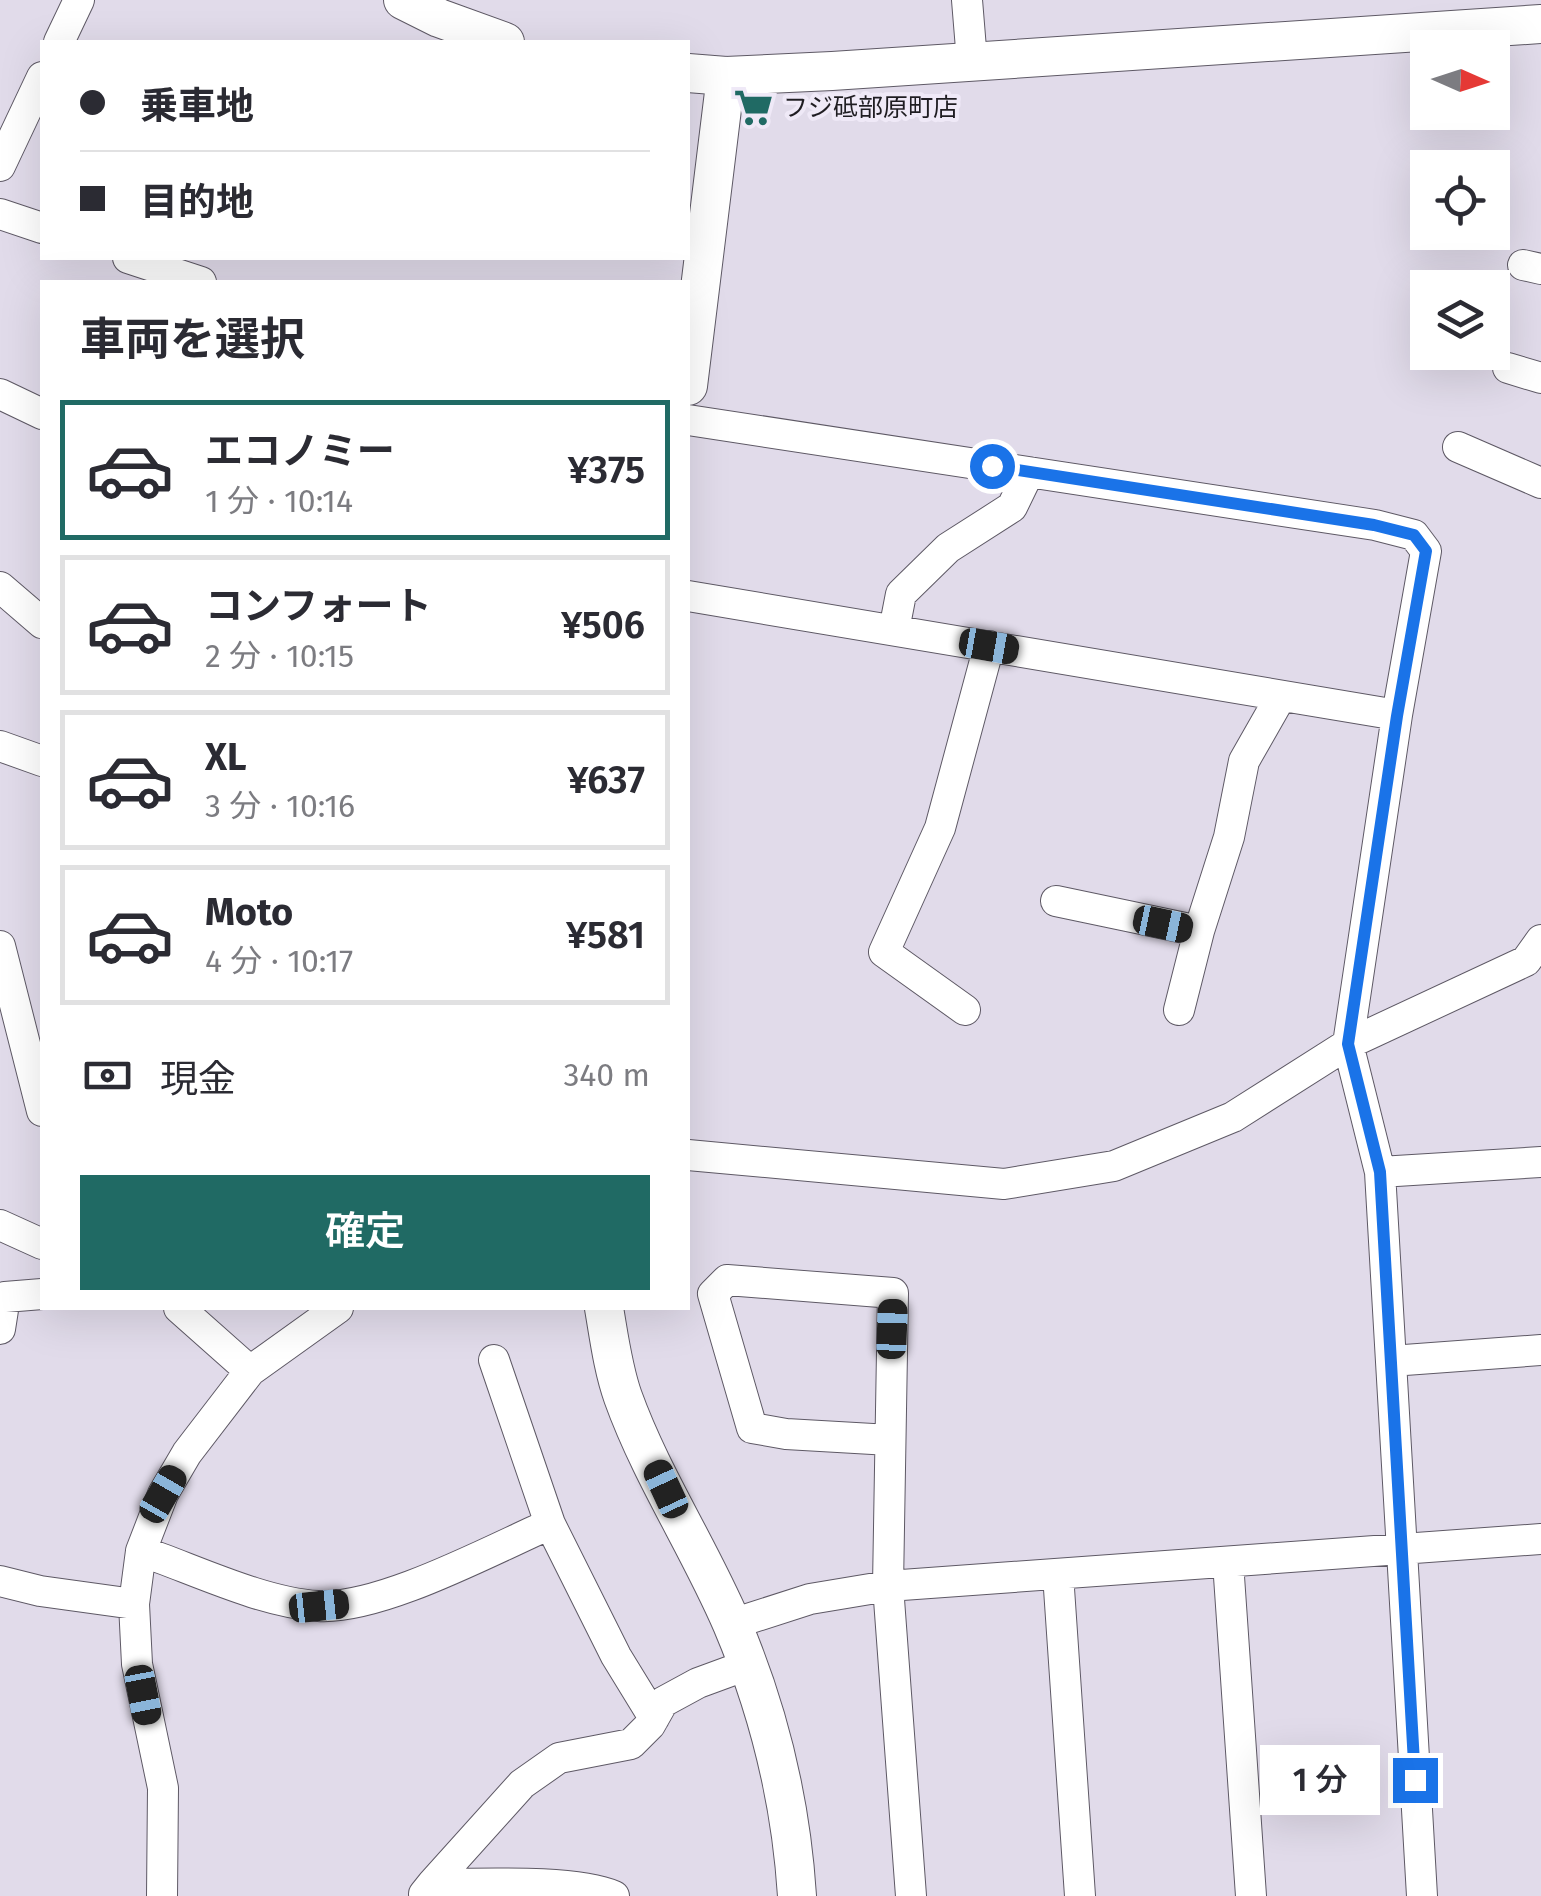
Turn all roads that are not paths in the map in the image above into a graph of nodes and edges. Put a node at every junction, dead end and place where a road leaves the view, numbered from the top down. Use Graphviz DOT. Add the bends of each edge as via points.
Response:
graph roads {
  1 [pos="80,0"];
  2 [pos="402,0"];
  3 [pos="967,0"];
  4 [pos="1541,24"];
  5 [pos="60,40"];
  6 [pos="499,40"];
  7 [pos="972,61"];
  8 [pos="690,73"];
  9 [pos="726,76"];
  10 [pos="40,81"];
  11 [pos="3,153"];
  12 [pos="0,214"];
  13 [pos="40,227"];
  14 [pos="696,244"];
  15 [pos="134,260"];
  16 [pos="194,280"];
  17 [pos="690,350"];
  18 [pos="1510,369"];
  19 [pos="1541,378"];
  20 [pos="0,394"];
  21 [pos="40,413"];
  22 [pos="690,420"];
  23 [pos="1458,447"];
  24 [pos="1030,472"];
  25 [pos="1541,483"];
  26 [pos="0,586"];
  27 [pos="690,596"];
  28 [pos="40,621"];
  29 [pos="894,630"];
  30 [pos="989,646"];
  31 [pos="1281,696"];
  32 [pos="1397,716"];
  33 [pos="0,746"];
  34 [pos="40,760"];
  35 [pos="1056,900"];
  36 [pos="1199,931"];
  37 [pos="1541,940"];
  38 [pos="0,946"];
  39 [pos="7,996"];
  40 [pos="965,1010"];
  41 [pos="1178,1010"];
  42 [pos="1348,1044"];
  43 [pos="40,1104"];
  44 [pos="690,1155"];
  45 [pos="1541,1162"];
  46 [pos="1380,1172"];
  47 [pos="0,1225"];
  48 [pos="40,1243"];
  49 [pos="40,1294"];
  50 [pos="181,1310"];
  51 [pos="335,1310"];
  52 [pos="604,1310"];
  53 [pos="0,1329"];
  54 [pos="1541,1350"];
  55 [pos="494,1360"];
  56 [pos="1390,1361"];
  57 [pos="250,1371"];
  58 [pos="890,1440"];
  59 [pos="550,1524"];
  60 [pos="1541,1539"];
  61 [pos="1400,1550"];
  62 [pos="140,1551"];
  63 [pos="1228,1562"];
  64 [pos="1058,1574"];
  65 [pos="0,1580"];
  66 [pos="888,1586"];
  67 [pos="134,1604"];
  68 [pos="732,1624"];
  69 [pos="746,1664"];
  70 [pos="654,1718"];
  71 [pos="427,1890"];
  72 [pos="503,1890"];
  73 [pos="162,1896"];
  74 [pos="614,1896"];
  75 [pos="797,1896"];
  76 [pos="911,1896"];
  77 [pos="1080,1896"];
  78 [pos="1251,1896"];
  79 [pos="1422,1896"];
  1 -- 5 [label="street"];
  2 -- 6 [label="street"];
  3 -- 7 [label="street"];
  4 -- 7 [label="street"];
  7 -- 9 [label="street"];
  8 -- 9 [label="street"];
  9 -- 14 [label="street"];
  10 -- 11 [label="street"];
  12 -- 13 [label="street"];
  14 -- 17 [label="street"];
  15 -- 16 [label="street"];
  18 -- 19 [label="street"];
  20 -- 21 [label="street"];
  22 -- 24 [label="street"];
  23 -- 25 [label="street"];
  24 -- 29 [label="street" via="1012,508 948,548 901,594"];
  24 -- 32 [label="street" via="1414,535 1426,551"];
  26 -- 28 [label="street"];
  27 -- 29 [label="street"];
  29 -- 30 [label="street"];
  30 -- 31 [label="street"];
  30 -- 40 [label="street" via="940,828 884,952"];
  31 -- 32 [label="street"];
  31 -- 36 [label="street" via="1244,762"];
  32 -- 42 [label="street"];
  33 -- 34 [label="street"];
  35 -- 36 [label="street"];
  36 -- 41 [label="street"];
  37 -- 42 [label="street" via="1526,961"];
  38 -- 39 [label="street"];
  39 -- 43 [label="street"];
  42 -- 44 [label="street" via="1233,1118 1114,1166 1004,1184"];
  42 -- 46 [label="street"];
  45 -- 46 [label="street"];
  46 -- 56 [label="street"];
  47 -- 48 [label="street"];
  49 -- 53 [label="street" via="6,1297"];
  50 -- 57 [label="street"];
  51 -- 57 [label="street"];
  52 -- 68 [label="street" via="623,1396"];
  54 -- 56 [label="street"];
  55 -- 59 [label="street"];
  56 -- 61 [label="street"];
  57 -- 62 [label="street" via="187,1453"];
  58 -- 58 [label="street" via="752,1428 713,1294 728,1280 893,1292"];
  58 -- 66 [label="street"];
  59 -- 62 [label="street" via="365,1602 319,1606 276,1599"];
  59 -- 70 [label="street"];
  60 -- 61 [label="street"];
  61 -- 63 [label="street"];
  61 -- 79 [label="street"];
  62 -- 67 [label="street"];
  63 -- 64 [label="street"];
  63 -- 78 [label="street"];
  64 -- 66 [label="street"];
  64 -- 77 [label="street"];
  65 -- 67 [label="street"];
  66 -- 68 [label="street" via="810,1599"];
  66 -- 76 [label="street"];
  67 -- 73 [label="street" via="137,1664 163,1788"];
  68 -- 69 [label="street"];
  69 -- 70 [label="street" via="663,1702"];
  69 -- 75 [label="street" via="780,1766"];
  70 -- 71 [label="street" via="630,1744 559,1758 522,1784"];
  71 -- 72 [label="street"];
  72 -- 74 [label="street" via="598,1890"];
}
